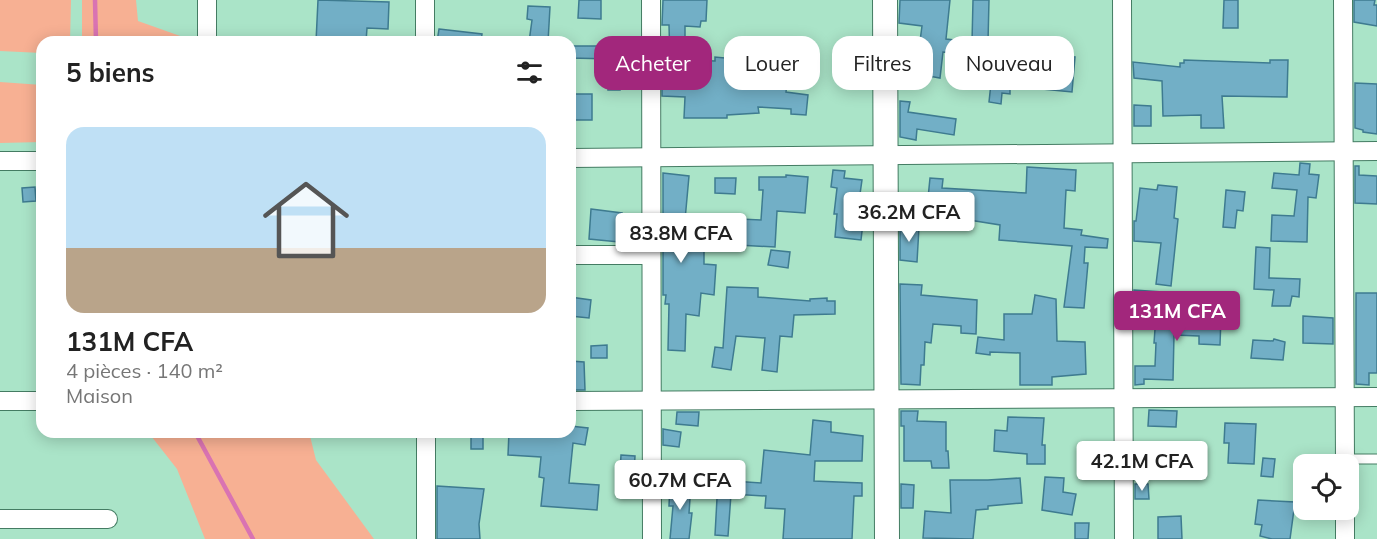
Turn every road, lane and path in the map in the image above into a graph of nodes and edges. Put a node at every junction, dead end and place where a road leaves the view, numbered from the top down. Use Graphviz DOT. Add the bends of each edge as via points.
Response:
graph roads {
  1 [pos="207,0"];
  2 [pos="425,0"];
  3 [pos="651,0"];
  4 [pos="885,0"];
  5 [pos="1122,0"];
  6 [pos="1343,0"];
  7 [pos="207,36"];
  8 [pos="425,36"];
  9 [pos="1377,151"];
  10 [pos="1344,152"];
  11 [pos="1122,153"];
  12 [pos="886,155"];
  13 [pos="651,157"];
  14 [pos="576,158"];
  15 [pos="0,161"];
  16 [pos="36,161"];
  17 [pos="576,255"];
  18 [pos="651,255"];
  19 [pos="1345,397"];
  20 [pos="1377,397"];
  21 [pos="1123,398"];
  22 [pos="886,400"];
  23 [pos="0,401"];
  24 [pos="36,401"];
  25 [pos="576,401"];
  26 [pos="652,401"];
  27 [pos="426,438"];
  28 [pos="1345,454"];
  29 [pos="1377,459"];
  30 [pos="1359,461"];
  31 [pos="0,519"];
  32 [pos="108,519"];
  33 [pos="1345,520"];
  34 [pos="426,539"];
  35 [pos="652,539"];
  36 [pos="887,539"];
  37 [pos="1124,539"];
  38 [pos="1345,539"];
  1 -- 7 [label="street"];
  2 -- 8 [label="street"];
  3 -- 13 [label="street"];
  4 -- 12 [label="street"];
  5 -- 11 [label="street"];
  6 -- 10 [label="street"];
  9 -- 10 [label="street"];
  10 -- 11 [label="street"];
  10 -- 19 [label="street"];
  11 -- 12 [label="street"];
  11 -- 21 [label="street"];
  12 -- 13 [label="street"];
  12 -- 22 [label="street"];
  13 -- 14 [label="street"];
  13 -- 18 [label="street"];
  15 -- 16 [label="street"];
  17 -- 18 [label="street"];
  18 -- 26 [label="street"];
  19 -- 20 [label="street"];
  19 -- 21 [label="street"];
  19 -- 28 [label="street"];
  21 -- 22 [label="street"];
  21 -- 37 [label="street"];
  22 -- 26 [label="street"];
  22 -- 36 [label="street"];
  23 -- 24 [label="street"];
  25 -- 26 [label="street"];
  26 -- 35 [label="street"];
  27 -- 34 [label="street"];
  29 -- 30 [label="lane"];
  31 -- 32 [label="street"];
  33 -- 38 [label="street"];
}
